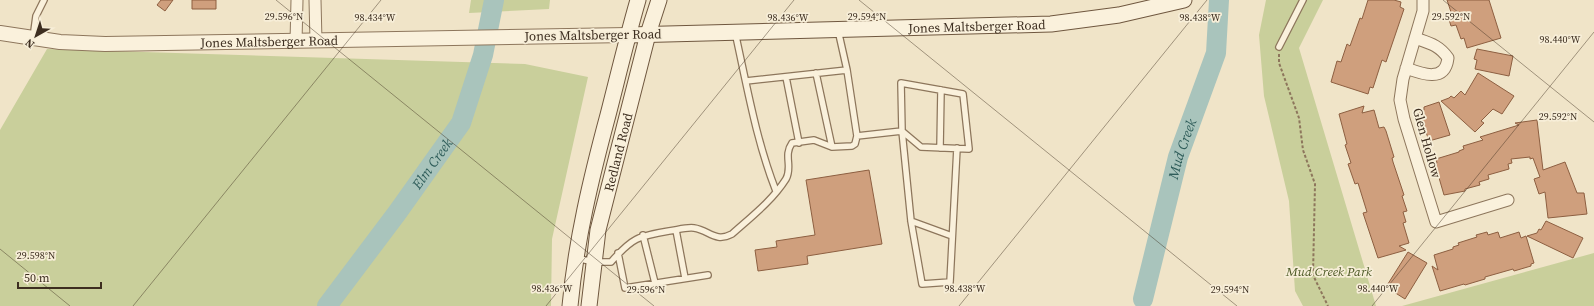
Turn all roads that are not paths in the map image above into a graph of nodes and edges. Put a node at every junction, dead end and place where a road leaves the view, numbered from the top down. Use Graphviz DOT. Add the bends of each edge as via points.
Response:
graph roads {
  1 [pos="44,0"];
  2 [pos="297,0"];
  3 [pos="315,0"];
  4 [pos="638,0"];
  5 [pos="659,0"];
  6 [pos="1184,0"];
  7 [pos="1303,0"];
  8 [pos="1423,0"];
  9 [pos="838,30"];
  10 [pos="735,32"];
  11 [pos="0,33"];
  12 [pos="628,34"];
  13 [pos="648,34"];
  14 [pos="33,38"];
  15 [pos="1415,38"];
  16 [pos="316,41"];
  17 [pos="296,42"];
  18 [pos="1279,47"];
  19 [pos="1406,68"];
  20 [pos="847,70"];
  21 [pos="816,73"];
  22 [pos="786,77"];
  23 [pos="746,81"];
  24 [pos="941,90"];
  25 [pos="902,131"];
  26 [pos="857,136"];
  27 [pos="799,142"];
  28 [pos="832,147"];
  29 [pos="940,148"];
  30 [pos="957,148"];
  31 [pos="776,191"];
  32 [pos="1508,200"];
  33 [pos="911,221"];
  34 [pos="676,230"];
  35 [pos="643,235"];
  36 [pos="952,236"];
  37 [pos="618,253"];
  38 [pos="576,258"];
  39 [pos="594,262"];
  40 [pos="708,275"];
  41 [pos="685,278"];
  42 [pos="655,283"];
  43 [pos="570,306"];
  44 [pos="589,306"];
  1 -- 14 [label="lane" via="36,16"];
  2 -- 17 [label="street"];
  3 -- 16 [label="street"];
  4 -- 12 [label="main road, Redland Road"];
  5 -- 13 [label="main road, Redland Road"];
  6 -- 9 [label="main road, Jones Maltsberger Road" via="1119,15 1051,24"];
  7 -- 18 [label="lane"];
  8 -- 15 [label="street, Glen Hollow"];
  9 -- 10 [label="main road, Jones Maltsberger Road"];
  9 -- 20 [label="lane"];
  10 -- 13 [label="main road, Jones Maltsberger Road"];
  10 -- 23 [label="lane"];
  11 -- 14 [label="street, Jones Maltsberger Road"];
  12 -- 13 [label="main road, Jones Maltsberger Road"];
  12 -- 16 [label="street, Jones Maltsberger Road"];
  12 -- 38 [label="main road, Redland Road" via="589,185"];
  13 -- 39 [label="main road, Redland Road" via="598,230"];
  14 -- 17 [label="street, Jones Maltsberger Road" via="105,44"];
  15 -- 19 [label="street, Glen Hollow"];
  15 -- 19 [label="street" via="1442,50 1448,58 1447,66 1434,75 1424,75"];
  16 -- 17 [label="street, Jones Maltsberger Road"];
  19 -- 32 [label="street, Glen Hollow" via="1400,100 1436,222"];
  20 -- 21 [label="lane"];
  20 -- 26 [label="lane"];
  21 -- 22 [label="lane"];
  21 -- 28 [label="lane"];
  22 -- 23 [label="lane"];
  22 -- 27 [label="lane"];
  23 -- 31 [label="lane" via="762,151"];
  24 -- 25 [label="lane" via="902,83"];
  24 -- 29 [label="lane"];
  24 -- 30 [label="lane" via="963,94 969,149"];
  25 -- 26 [label="lane"];
  25 -- 29 [label="lane" via="921,147"];
  25 -- 33 [label="lane"];
  26 -- 28 [label="lane" via="852,146"];
  27 -- 28 [label="lane" via="814,140"];
  27 -- 31 [label="lane" via="792,144 788,149 787,178"];
  29 -- 30 [label="lane"];
  30 -- 36 [label="lane"];
  31 -- 34 [label="lane" via="768,202 728,236 714,237 695,228"];
  33 -- 36 [label="lane"];
  33 -- 36 [label="lane" via="922,284 950,282"];
  34 -- 35 [label="lane"];
  34 -- 41 [label="lane"];
  35 -- 37 [label="lane" via="627,244"];
  35 -- 42 [label="lane"];
  37 -- 39 [label="lane" via="611,262"];
  37 -- 42 [label="lane" via="625,288"];
  38 -- 39 [label="lane"];
  38 -- 43 [label="main road, Redland Road"];
  39 -- 44 [label="main road, Redland Road"];
  40 -- 41 [label="lane"];
  41 -- 42 [label="lane"];
}
